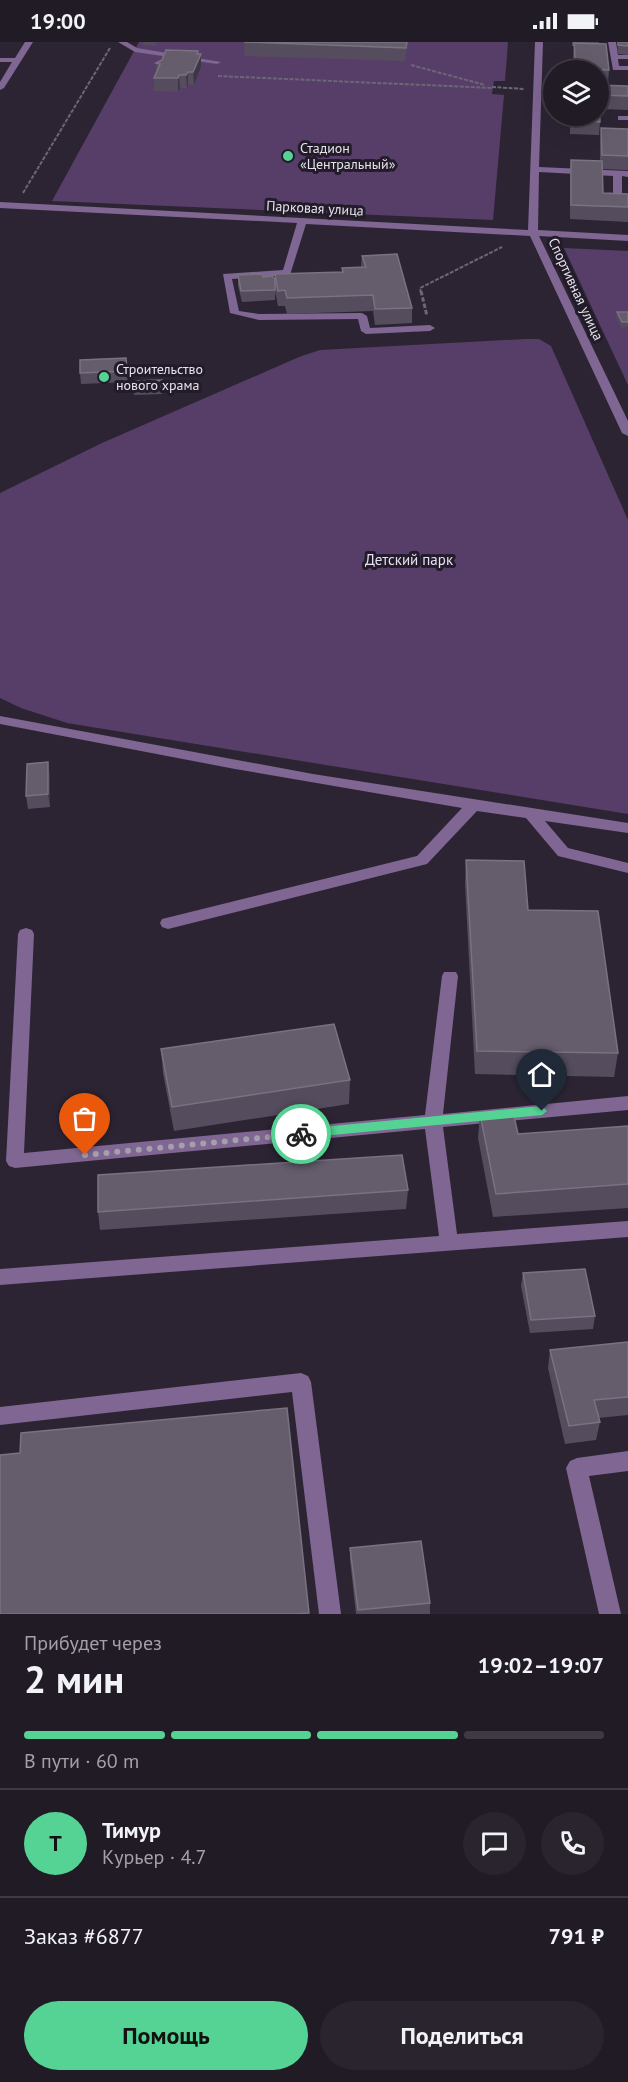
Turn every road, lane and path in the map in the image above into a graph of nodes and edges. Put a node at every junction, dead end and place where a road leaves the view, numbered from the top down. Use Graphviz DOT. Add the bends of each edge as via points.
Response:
graph roads {
  1 [pos="29,42"];
  2 [pos="113,42"];
  3 [pos="122,42"];
  4 [pos="539,42"];
  5 [pos="612,42"];
  6 [pos="614,57"];
  7 [pos="628,57"];
  8 [pos="0,60"];
  9 [pos="18,60"];
  10 [pos="217,62"];
  11 [pos="411,65"];
  12 [pos="628,68"];
  13 [pos="216,76"];
  14 [pos="0,88"];
  15 [pos="493,88"];
  16 [pos="542,90"];
  17 [pos="536,169"];
  18 [pos="617,173"];
  19 [pos="628,174"];
  20 [pos="628,202"];
  21 [pos="0,206"];
  22 [pos="15,206"];
  23 [pos="302,221"];
  24 [pos="533,233"];
  25 [pos="628,238"];
  26 [pos="430,328"];
  27 [pos="628,433"];
  28 [pos="0,720"];
  29 [pos="473,806"];
  30 [pos="531,814"];
  31 [pos="628,828"];
  32 [pos="628,868"];
  33 [pos="168,923"];
  34 [pos="26,934"];
  35 [pos="450,976"];
  36 [pos="628,1102"];
  37 [pos="433,1121"];
  38 [pos="628,1229"];
  39 [pos="449,1243"];
  40 [pos="0,1276"];
  41 [pos="0,1416"];
  42 [pos="628,1461"];
  43 [pos="330,1614"];
  44 [pos="610,1614"];
  1 -- 9 [label="street"];
  2 -- 22 [label="path"];
  3 -- 10 [label="street" via="135,50"];
  4 -- 16 [label="street, Спортивная улица"];
  5 -- 6 [label="street"];
  6 -- 7 [label="street"];
  6 -- 12 [label="street" via="616,68"];
  8 -- 9 [label="street"];
  9 -- 14 [label="street"];
  11 -- 15 [label="path"];
  13 -- 15 [label="path"];
  15 -- 16 [label="path"];
  16 -- 17 [label="street, Спортивная улица"];
  17 -- 18 [label="street"];
  17 -- 24 [label="street, Спортивная улица"];
  18 -- 19 [label="street"];
  18 -- 20 [label="street" via="618,201"];
  21 -- 22 [label="street, Парковая улица"];
  22 -- 23 [label="street, Парковая улица"];
  23 -- 24 [label="street, Парковая улица"];
  23 -- 26 [label="street" via="287,273 226,276 236,313 259,317 362,316 366,331"];
  24 -- 25 [label="street, Парковая улица"];
  24 -- 26 [label="path" via="420,288"];
  24 -- 27 [label="street, Спортивная улица"];
  28 -- 29 [label="street"];
  29 -- 30 [label="street"];
  29 -- 33 [label="street" via="422,861"];
  30 -- 31 [label="street"];
  30 -- 32 [label="street" via="563,852"];
  34 -- 37 [label="street" via="15,1161"];
  35 -- 37 [label="street"];
  36 -- 37 [label="street"];
  37 -- 39 [label="street"];
  38 -- 39 [label="street"];
  39 -- 40 [label="street"];
  41 -- 43 [label="street" via="301,1382"];
  42 -- 44 [label="street" via="577,1468"];
}
